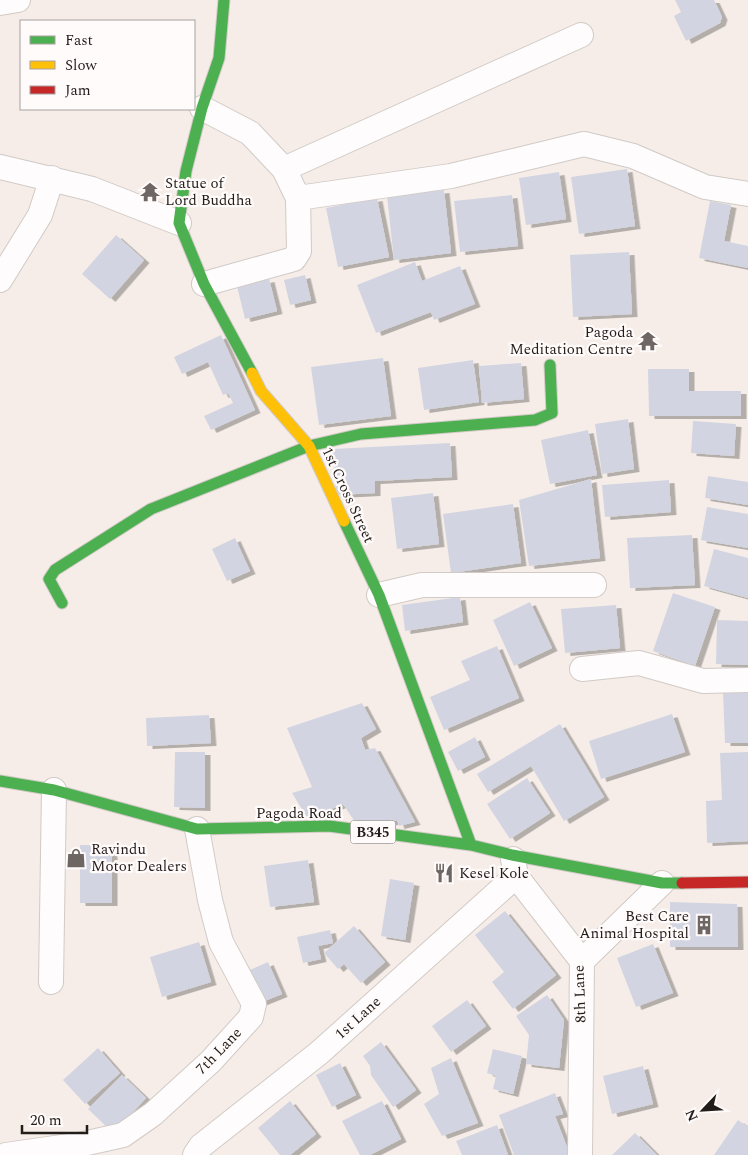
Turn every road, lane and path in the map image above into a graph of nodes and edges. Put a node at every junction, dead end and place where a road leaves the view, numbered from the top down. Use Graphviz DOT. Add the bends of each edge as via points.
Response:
graph roads {
  1 [pos="18,0"];
  2 [pos="224,0"];
  3 [pos="0,3"];
  4 [pos="581,36"];
  5 [pos="202,108"];
  6 [pos="0,167"];
  7 [pos="284,169"];
  8 [pos="52,178"];
  9 [pos="748,194"];
  10 [pos="298,198"];
  11 [pos="179,224"];
  12 [pos="0,280"];
  13 [pos="204,284"];
  14 [pos="550,365"];
  15 [pos="309,446"];
  16 [pos="594,585"];
  17 [pos="379,596"];
  18 [pos="62,603"];
  19 [pos="582,669"];
  20 [pos="748,680"];
  21 [pos="0,781"];
  22 [pos="54,790"];
  23 [pos="197,829"];
  24 [pos="471,845"];
  25 [pos="514,865"];
  26 [pos="748,882"];
  27 [pos="662,883"];
  28 [pos="582,961"];
  29 [pos="51,982"];
  30 [pos="200,1152"];
  31 [pos="6,1155"];
  32 [pos="580,1155"];
  1 -- 3 [label="street"];
  2 -- 5 [label="street" via="219,58"];
  4 -- 7 [label="street"];
  5 -- 7 [label="street" via="250,133"];
  5 -- 11 [label="street" via="186,170"];
  6 -- 8 [label="street"];
  7 -- 10 [label="street"];
  8 -- 11 [label="street" via="92,189"];
  8 -- 12 [label="street" via="40,215"];
  9 -- 10 [label="street" via="705,187 633,156 584,144 451,176"];
  10 -- 13 [label="street" via="299,250 294,259"];
  11 -- 13 [label="street, 1st Cross Street"];
  13 -- 15 [label="street, 1st Cross Street" via="261,391"];
  14 -- 15 [label="street" via="552,412 535,420 361,434"];
  15 -- 17 [label="street, 1st Cross Street"];
  15 -- 18 [label="street" via="151,509 55,570 50,579"];
  16 -- 17 [label="street" via="422,585"];
  17 -- 24 [label="street, 1st Cross Street"];
  19 -- 20 [label="street" via="639,662 703,681"];
  21 -- 22 [label="street, Pagoda Road / B345"];
  22 -- 23 [label="street, Pagoda Road / B345"];
  22 -- 29 [label="street"];
  23 -- 24 [label="street, Pagoda Road / B345" via="329,826"];
  23 -- 31 [label="street, 7th Lane" via="221,942 254,1004 251,1017 211,1061 153,1114 123,1135"];
  24 -- 25 [label="street, Pagoda Road / B345"];
  25 -- 27 [label="street, Pagoda Road / B345"];
  25 -- 28 [label="street, 8th Lane"];
  25 -- 30 [label="street, 1st Lane" via="319,1053"];
  26 -- 27 [label="street, Pagoda Road / B345"];
  27 -- 28 [label="street"];
  28 -- 32 [label="street, 8th Lane"];
}
